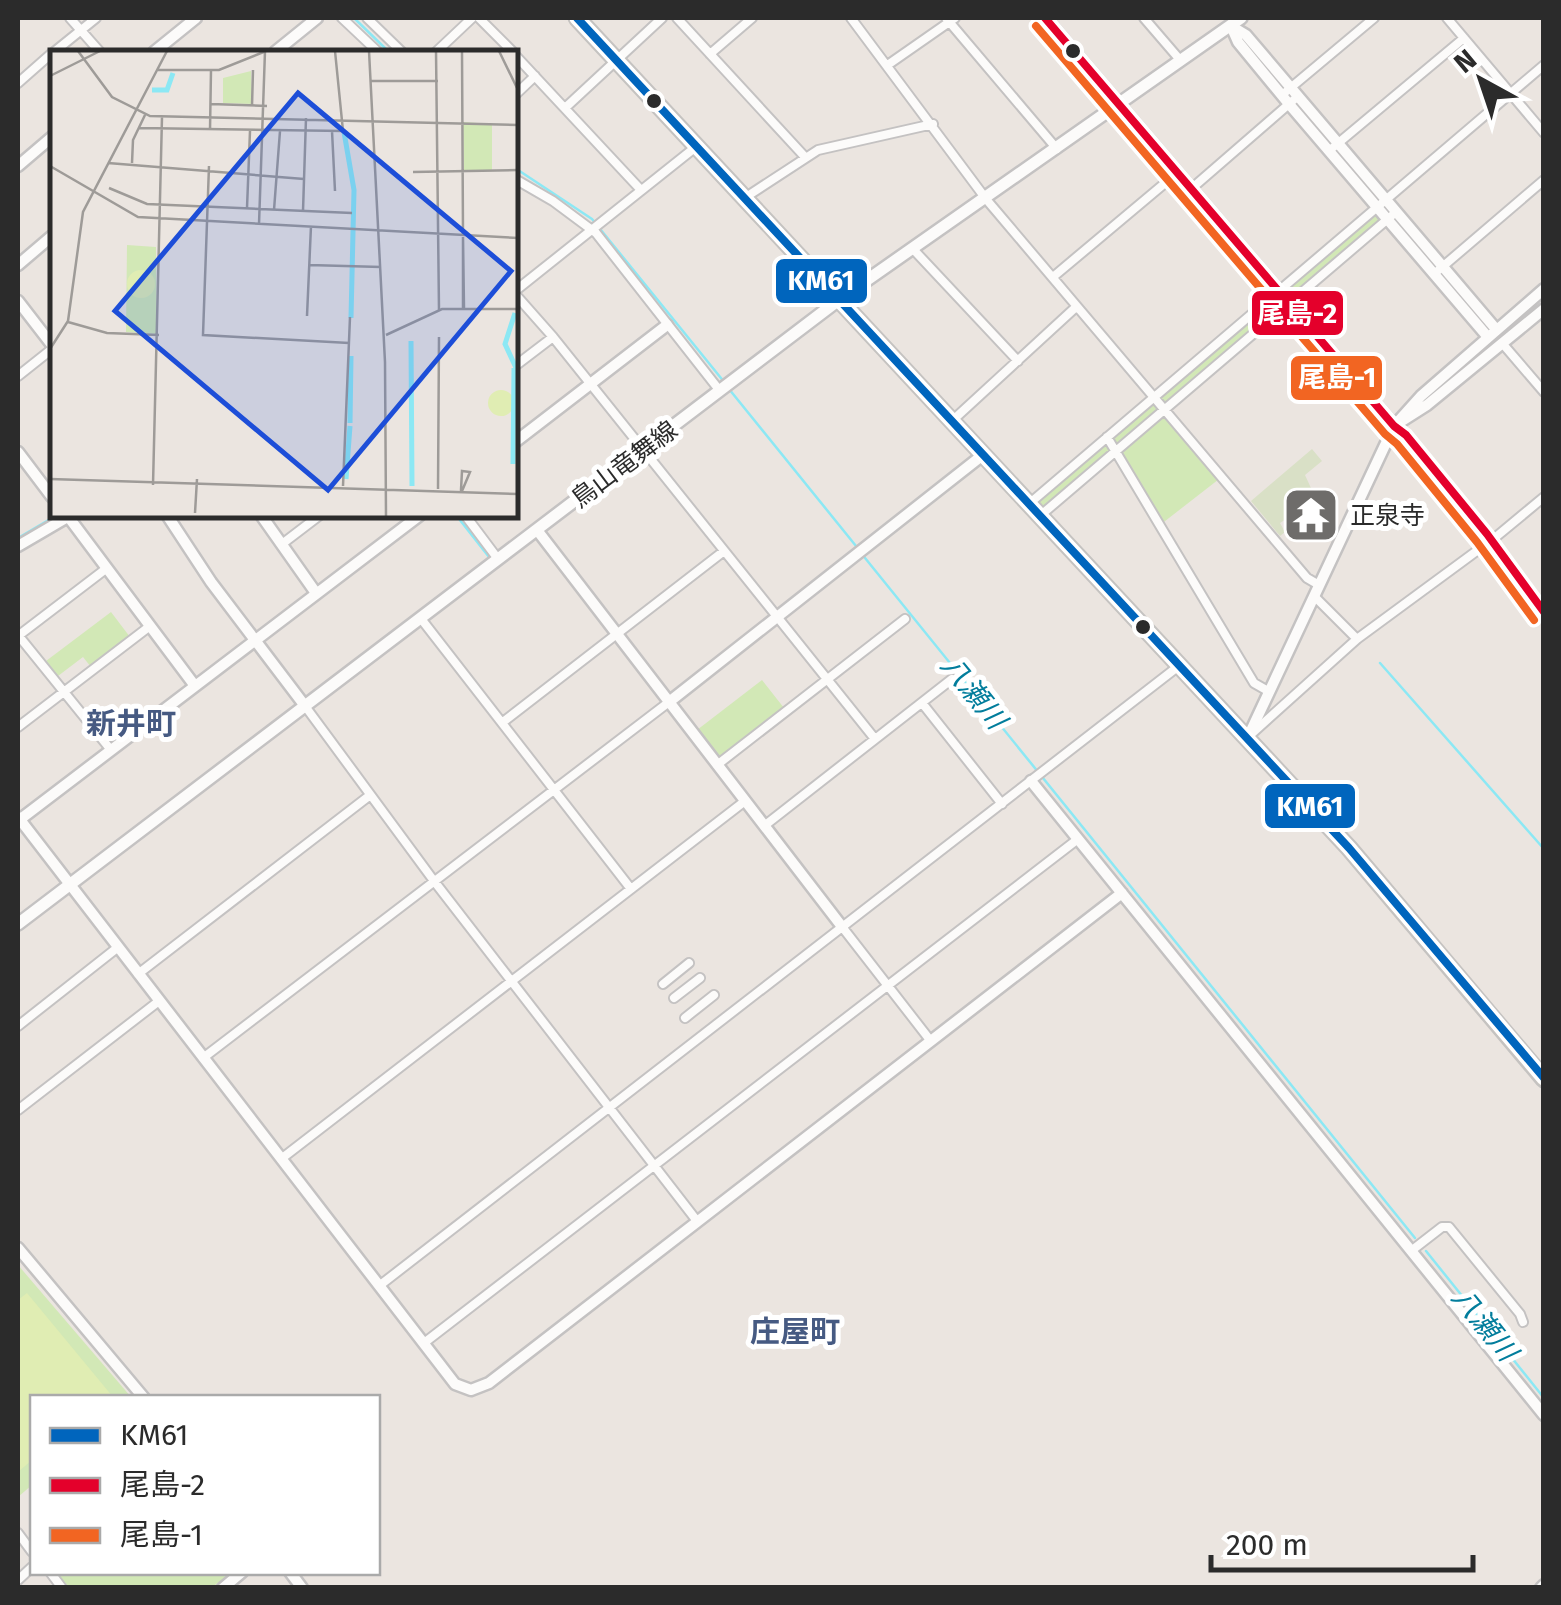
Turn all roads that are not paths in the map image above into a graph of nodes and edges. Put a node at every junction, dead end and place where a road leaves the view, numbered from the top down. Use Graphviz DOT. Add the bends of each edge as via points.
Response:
graph roads {
  1 [pos="70,18"];
  2 [pos="96,18"];
  3 [pos="196,18"];
  4 [pos="317,18"];
  5 [pos="342,18"];
  6 [pos="367,18"];
  7 [pos="476,18"];
  8 [pos="577,18"];
  9 [pos="662,18"];
  10 [pos="677,18"];
  11 [pos="752,18"];
  12 [pos="851,18"];
  13 [pos="1045,18"];
  14 [pos="1144,18"];
  15 [pos="1374,18"];
  16 [pos="1447,18"];
  17 [pos="950,19"];
  18 [pos="1232,20"];
  19 [pos="81,30"];
  20 [pos="1464,38"];
  21 [pos="289,48"];
  22 [pos="57,50"];
  23 [pos="98,50"];
  24 [pos="156,50"];
  25 [pos="376,50"];
  26 [pos="400,50"];
  27 [pos="438,50"];
  28 [pos="510,50"];
  29 [pos="710,54"];
  30 [pos="50,56"];
  31 [pos="518,58"];
  32 [pos="616,60"];
  33 [pos="1181,61"];
  34 [pos="889,64"];
  35 [pos="1544,64"];
  36 [pos="534,76"];
  37 [pos="18,83"];
  38 [pos="518,91"];
  39 [pos="1510,93"];
  40 [pos="1290,96"];
  41 [pos="1118,104"];
  42 [pos="564,108"];
  43 [pos="933,124"];
  44 [pos="1544,133"];
  45 [pos="50,139"];
  46 [pos="697,146"];
  47 [pos="1334,147"];
  48 [pos="1057,149"];
  49 [pos="805,157"];
  50 [pos="18,166"];
  51 [pos="1177,172"];
  52 [pos="1544,180"];
  53 [pos="518,182"];
  54 [pos="1191,189"];
  55 [pos="641,190"];
  56 [pos="746,197"];
  57 [pos="986,199"];
  58 [pos="1381,204"];
  59 [pos="1391,216"];
  60 [pos="590,229"];
  61 [pos="50,238"];
  62 [pos="912,248"];
  63 [pos="18,265"];
  64 [pos="1438,270"];
  65 [pos="1053,277"];
  66 [pos="1544,289"];
  67 [pos="518,290"];
  68 [pos="1277,290"];
  69 [pos="518,296"];
  70 [pos="840,299"];
  71 [pos="18,300"];
  72 [pos="1288,303"];
  73 [pos="1076,306"];
  74 [pos="1544,309"];
  75 [pos="668,325"];
  76 [pos="1491,332"];
  77 [pos="553,337"];
  78 [pos="50,344"];
  79 [pos="1501,344"];
  80 [pos="50,349"];
  81 [pos="1018,361"];
  82 [pos="518,364"];
  83 [pos="18,376"];
  84 [pos="591,384"];
  85 [pos="724,388"];
  86 [pos="1544,392"];
  87 [pos="1155,396"];
  88 [pos="1164,409"];
  89 [pos="954,420"];
  90 [pos="1394,426"];
  91 [pos="1107,437"];
  92 [pos="518,440"];
  93 [pos="643,450"];
  94 [pos="1115,451"];
  95 [pos="18,452"];
  96 [pos="984,454"];
  97 [pos="50,494"];
  98 [pos="1544,496"];
  99 [pos="1035,509"];
  100 [pos="65,518"];
  101 [pos="70,518"];
  102 [pos="169,518"];
  103 [pos="263,518"];
  104 [pos="316,518"];
  105 [pos="416,518"];
  106 [pos="466,518"];
  107 [pos="537,530"];
  108 [pos="1490,541"];
  109 [pos="282,544"];
  110 [pos="18,546"];
  111 [pos="724,551"];
  112 [pos="498,560"];
  113 [pos="107,568"];
  114 [pos="1316,590"];
  115 [pos="316,593"];
  116 [pos="1544,613"];
  117 [pos="778,616"];
  118 [pos="905,619"];
  119 [pos="422,620"];
  120 [pos="150,626"];
  121 [pos="616,634"];
  122 [pos="18,636"];
  123 [pos="1356,639"];
  124 [pos="255,640"];
  125 [pos="1180,664"];
  126 [pos="952,679"];
  127 [pos="828,680"];
  128 [pos="195,686"];
  129 [pos="64,691"];
  130 [pos="1267,694"];
  131 [pos="668,702"];
  132 [pos="922,702"];
  133 [pos="304,706"];
  134 [pos="1280,710"];
  135 [pos="503,722"];
  136 [pos="18,726"];
  137 [pos="1248,737"];
  138 [pos="875,739"];
  139 [pos="112,750"];
  140 [pos="717,765"];
  141 [pos="1037,777"];
  142 [pos="555,789"];
  143 [pos="369,796"];
  144 [pos="745,801"];
  145 [pos="1002,804"];
  146 [pos="18,819"];
  147 [pos="764,826"];
  148 [pos="1078,840"];
  149 [pos="434,881"];
  150 [pos="70,885"];
  151 [pos="631,889"];
  152 [pos="1122,893"];
  153 [pos="18,924"];
  154 [pos="843,928"];
  155 [pos="117,948"];
  156 [pos="690,963"];
  157 [pos="138,974"];
  158 [pos="700,978"];
  159 [pos="513,981"];
  160 [pos="662,984"];
  161 [pos="889,986"];
  162 [pos="714,995"];
  163 [pos="674,998"];
  164 [pos="159,1001"];
  165 [pos="685,1018"];
  166 [pos="18,1026"];
  167 [pos="930,1040"];
  168 [pos="203,1058"];
  169 [pos="1544,1079"];
  170 [pos="610,1108"];
  171 [pos="18,1110"];
  172 [pos="281,1159"];
  173 [pos="655,1167"];
  174 [pos="697,1221"];
  175 [pos="18,1248"];
  176 [pos="1411,1251"];
  177 [pos="379,1286"];
  178 [pos="1524,1322"];
  179 [pos="424,1343"];
  180 [pos="141,1395"];
  181 [pos="1544,1414"];
  1 -- 19 [label="street"];
  2 -- 19 [label="street"];
  3 -- 24 [label="street"];
  4 -- 21 [label="street"];
  5 -- 25 [label="street"];
  6 -- 26 [label="street"];
  7 -- 27 [label="street"];
  7 -- 28 [label="street"];
  8 -- 32 [label="highway"];
  9 -- 32 [label="street"];
  10 -- 29 [label="street"];
  11 -- 29 [label="street"];
  12 -- 34 [label="street"];
  13 -- 41 [label="street"];
  14 -- 33 [label="street"];
  15 -- 40 [label="street"];
  16 -- 20 [label="street"];
  17 -- 34 [label="street"];
  17 -- 48 [label="street"];
  18 -- 33 [label="main road, 鳥山竜舞線"];
  18 -- 40 [label="street" via="1238,42"];
  19 -- 22 [label="street"];
  19 -- 23 [label="street"];
  20 -- 39 [label="street"];
  20 -- 47 [label="street"];
  29 -- 49 [label="street"];
  30 -- 37 [label="street"];
  31 -- 36 [label="street"];
  32 -- 42 [label="street"];
  32 -- 46 [label="highway"];
  33 -- 41 [label="main road, 鳥山竜舞線"];
  34 -- 43 [label="street"];
  35 -- 39 [label="street"];
  36 -- 38 [label="street"];
  36 -- 42 [label="street"];
  39 -- 44 [label="street"];
  39 -- 58 [label="street"];
  40 -- 47 [label="street"];
  40 -- 54 [label="street"];
  41 -- 48 [label="main road, 鳥山竜舞線"];
  41 -- 51 [label="street"];
  42 -- 55 [label="street"];
  43 -- 49 [label="street"];
  43 -- 57 [label="street"];
  45 -- 50 [label="street"];
  46 -- 55 [label="street"];
  46 -- 56 [label="highway"];
  47 -- 58 [label="street"];
  48 -- 57 [label="main road, 鳥山竜舞線"];
  49 -- 56 [label="street"];
  51 -- 54 [label="street"];
  51 -- 65 [label="street"];
  52 -- 64 [label="street"];
  53 -- 60 [label="street"];
  54 -- 68 [label="street"];
  55 -- 60 [label="street"];
  56 -- 70 [label="highway"];
  57 -- 62 [label="main road, 鳥山竜舞線"];
  57 -- 65 [label="street"];
  58 -- 59 [label="street"];
  58 -- 68 [label="street"];
  59 -- 64 [label="street"];
  59 -- 72 [label="street"];
  60 -- 67 [label="street"];
  60 -- 75 [label="street"];
  61 -- 63 [label="street"];
  62 -- 70 [label="main road, 鳥山竜舞線"];
  62 -- 81 [label="street"];
  64 -- 76 [label="street"];
  65 -- 73 [label="street"];
  66 -- 76 [label="street"];
  68 -- 72 [label="street"];
  68 -- 87 [label="street"];
  69 -- 77 [label="street"];
  70 -- 85 [label="main road, 鳥山竜舞線"];
  70 -- 89 [label="highway"];
  71 -- 78 [label="street"];
  72 -- 88 [label="street"];
  72 -- 90 [label="street"];
  73 -- 81 [label="street"];
  73 -- 87 [label="street"];
  74 -- 79 [label="street"];
  75 -- 84 [label="street"];
  75 -- 85 [label="street"];
  76 -- 79 [label="street"];
  76 -- 79 [label="street"];
  76 -- 90 [label="street"];
  77 -- 82 [label="street"];
  77 -- 84 [label="street"];
  79 -- 86 [label="street"];
  79 -- 90 [label="street"];
  80 -- 83 [label="street"];
  81 -- 89 [label="street"];
  84 -- 92 [label="street"];
  84 -- 93 [label="street"];
  85 -- 93 [label="main road, 鳥山竜舞線"];
  87 -- 88 [label="street"];
  87 -- 91 [label="street"];
  88 -- 94 [label="street"];
  88 -- 114 [label="street"];
  89 -- 96 [label="highway"];
  90 -- 108 [label="street"];
  90 -- 114 [label="street"];
  91 -- 94 [label="street"];
  91 -- 99 [label="street"];
  93 -- 107 [label="main road, 鳥山竜舞線"];
  93 -- 111 [label="street"];
  94 -- 99 [label="street"];
  94 -- 130 [label="street" via="1254,683"];
  95 -- 97 [label="street"];
  96 -- 99 [label="highway"];
  96 -- 117 [label="street"];
  98 -- 108 [label="street"];
  99 -- 125 [label="highway"];
  100 -- 110 [label="street"];
  101 -- 113 [label="street"];
  102 -- 124 [label="street"];
  103 -- 109 [label="street"];
  104 -- 109 [label="street"];
  105 -- 115 [label="street"];
  106 -- 112 [label="street"];
  107 -- 112 [label="main road, 鳥山竜舞線"];
  107 -- 121 [label="street"];
  108 -- 116 [label="street"];
  108 -- 123 [label="street"];
  109 -- 115 [label="street"];
  111 -- 117 [label="street"];
  111 -- 121 [label="street"];
  112 -- 119 [label="main road, 鳥山竜舞線"];
  113 -- 120 [label="street"];
  113 -- 122 [label="street"];
  114 -- 123 [label="street"];
  114 -- 130 [label="street"];
  115 -- 124 [label="street"];
  117 -- 127 [label="street"];
  117 -- 131 [label="street"];
  118 -- 127 [label="street"];
  119 -- 133 [label="main road, 鳥山竜舞線"];
  119 -- 135 [label="street"];
  120 -- 128 [label="street"];
  120 -- 129 [label="street"];
  121 -- 131 [label="street"];
  121 -- 135 [label="street"];
  122 -- 129 [label="street"];
  123 -- 134 [label="street"];
  124 -- 128 [label="street"];
  124 -- 133 [label="street"];
  125 -- 137 [label="highway"];
  125 -- 141 [label="street"];
  126 -- 132 [label="street"];
  127 -- 138 [label="street"];
  127 -- 140 [label="street"];
  128 -- 139 [label="street"];
  129 -- 136 [label="street"];
  129 -- 139 [label="street"];
  130 -- 134 [label="street"];
  130 -- 137 [label="street"];
  131 -- 140 [label="street"];
  131 -- 142 [label="street"];
  132 -- 138 [label="street"];
  132 -- 145 [label="street"];
  133 -- 143 [label="street"];
  133 -- 150 [label="main road, 鳥山竜舞線"];
  134 -- 137 [label="street"];
  135 -- 142 [label="street"];
  137 -- 169 [label="highway"];
  138 -- 147 [label="street"];
  139 -- 146 [label="street"];
  140 -- 144 [label="street"];
  141 -- 145 [label="street"];
  141 -- 148 [label="street"];
  142 -- 149 [label="street"];
  142 -- 151 [label="street"];
  143 -- 149 [label="street"];
  143 -- 157 [label="street"];
  144 -- 147 [label="street"];
  144 -- 151 [label="street"];
  145 -- 154 [label="street"];
  146 -- 150 [label="street"];
  147 -- 154 [label="street"];
  148 -- 152 [label="street"];
  148 -- 161 [label="street"];
  149 -- 159 [label="street"];
  149 -- 168 [label="street"];
  150 -- 153 [label="main road, 鳥山竜舞線"];
  150 -- 155 [label="street"];
  151 -- 159 [label="street"];
  152 -- 167 [label="street"];
  152 -- 176 [label="street"];
  154 -- 161 [label="street"];
  154 -- 170 [label="street"];
  155 -- 157 [label="street"];
  155 -- 166 [label="street"];
  156 -- 160 [label="street"];
  157 -- 164 [label="street"];
  158 -- 163 [label="street"];
  159 -- 170 [label="street"];
  159 -- 172 [label="street"];
  161 -- 167 [label="street"];
  161 -- 173 [label="street"];
  162 -- 165 [label="street"];
  164 -- 168 [label="street"];
  164 -- 171 [label="street"];
  167 -- 174 [label="street"];
  168 -- 172 [label="street"];
  170 -- 173 [label="street"];
  170 -- 177 [label="street"];
  172 -- 177 [label="street"];
  173 -- 174 [label="street"];
  173 -- 179 [label="street"];
  174 -- 179 [label="street" via="478,1389 455,1384"];
  175 -- 180 [label="street"];
  176 -- 178 [label="street" via="1449,1226"];
  176 -- 181 [label="street"];
  177 -- 179 [label="street"];
}
